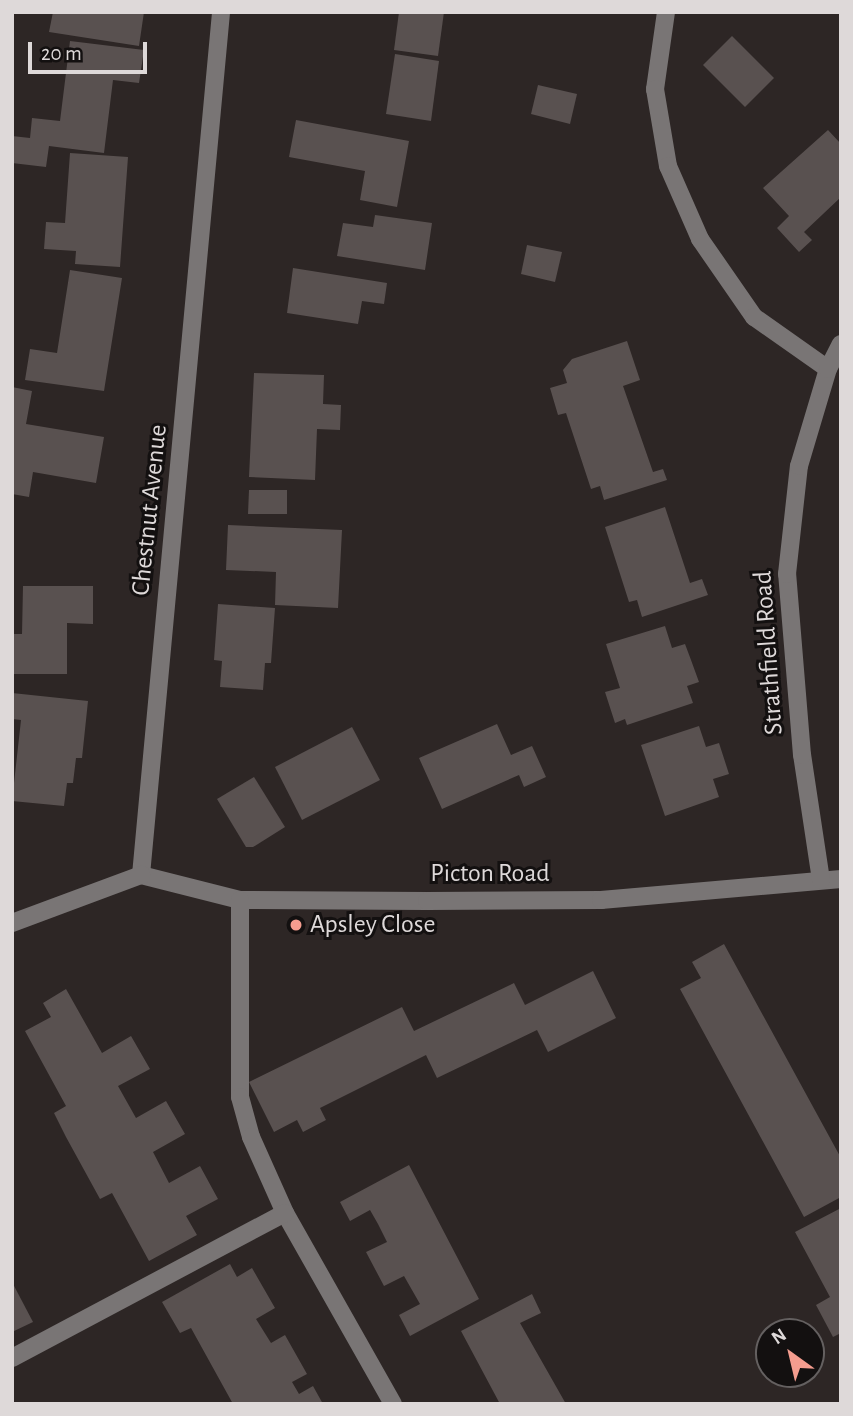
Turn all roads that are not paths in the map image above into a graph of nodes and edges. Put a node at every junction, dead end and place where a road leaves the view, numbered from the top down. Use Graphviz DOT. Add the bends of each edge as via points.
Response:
graph roads {
  1 [pos="221,12"];
  2 [pos="666,12"];
  3 [pos="841,344"];
  4 [pos="828,369"];
  5 [pos="141,875"];
  6 [pos="841,878"];
  7 [pos="821,880"];
  8 [pos="240,900"];
  9 [pos="12,923"];
  10 [pos="285,1213"];
  11 [pos="12,1358"];
  12 [pos="393,1404"];
  1 -- 5 [label="street, Chestnut Avenue"];
  2 -- 4 [label="street" via="655,89 667,166 700,239 754,317"];
  3 -- 4 [label="street, Strathfield Road"];
  4 -- 7 [label="street, Strathfield Road" via="799,467 787,574 802,755"];
  5 -- 8 [label="street, Picton Road"];
  5 -- 9 [label="street"];
  6 -- 7 [label="street, Picton Road"];
  7 -- 8 [label="street, Picton Road" via="601,900"];
  8 -- 10 [label="street" via="240,1097 251,1137"];
  10 -- 11 [label="street"];
  10 -- 12 [label="street"];
}
